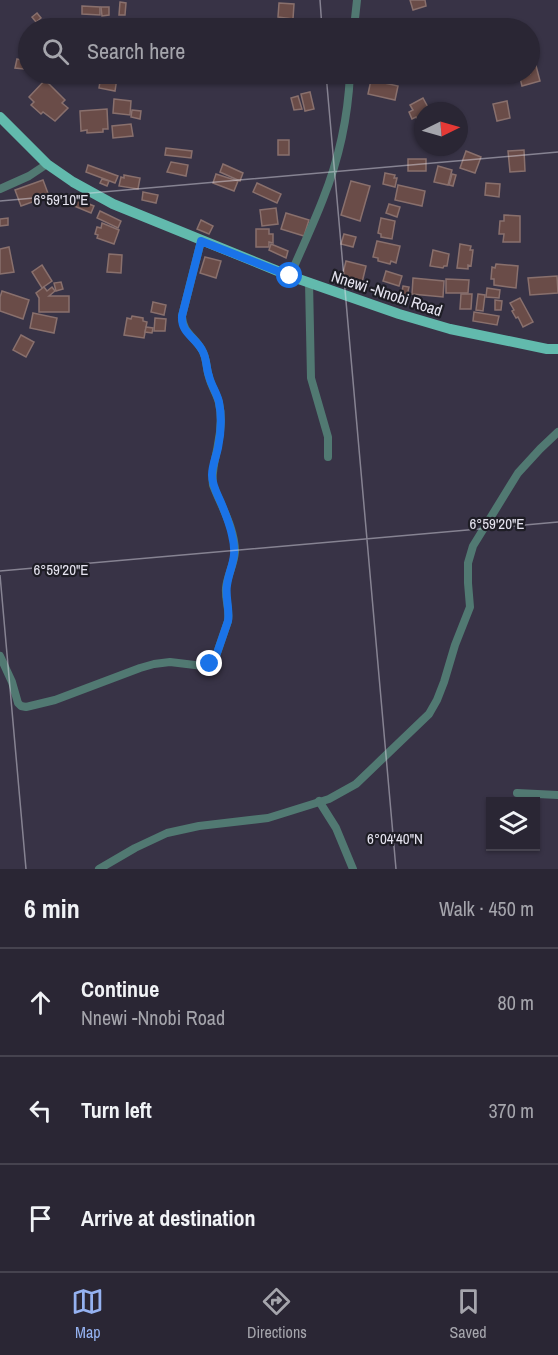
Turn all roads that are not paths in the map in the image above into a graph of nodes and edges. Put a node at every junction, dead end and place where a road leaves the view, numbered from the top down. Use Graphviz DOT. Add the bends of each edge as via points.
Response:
graph roads {
  1 [pos="357,0"];
  2 [pos="355,18"];
  3 [pos="349,84"];
  4 [pos="0,117"];
  5 [pos="48,164"];
  6 [pos="0,189"];
  7 [pos="201,241"];
  8 [pos="290,276"];
  9 [pos="309,282"];
  10 [pos="558,349"];
  11 [pos="558,432"];
  12 [pos="328,457"];
  13 [pos="0,656"];
  14 [pos="517,793"];
  15 [pos="558,795"];
  16 [pos="320,801"];
  17 [pos="99,869"];
  18 [pos="353,869"];
  1 -- 2 [label="street"];
  3 -- 8 [label="street" via="347,117 337,158"];
  4 -- 5 [label="main road, Nnewi -Nnobi Road"];
  5 -- 6 [label="street"];
  5 -- 7 [label="main road, Nnewi -Nnobi Road" via="113,204"];
  7 -- 8 [label="main road, Nnewi -Nnobi Road"];
  7 -- 13 [label="street" via="182,323 202,349 218,399 221,418 213,485 235,550 226,585 228,621 215,659 203,666 154,664 26,707 18,703"];
  8 -- 9 [label="main road, Nnewi -Nnobi Road"];
  9 -- 10 [label="main road, Nnewi -Nnobi Road" via="450,329"];
  9 -- 12 [label="street" via="311,378 328,437"];
  11 -- 16 [label="street" via="518,473 473,546 468,563 470,607 429,714 356,784"];
  14 -- 15 [label="street"];
  16 -- 17 [label="street" via="268,818 167,833"];
  16 -- 18 [label="street"];
}
